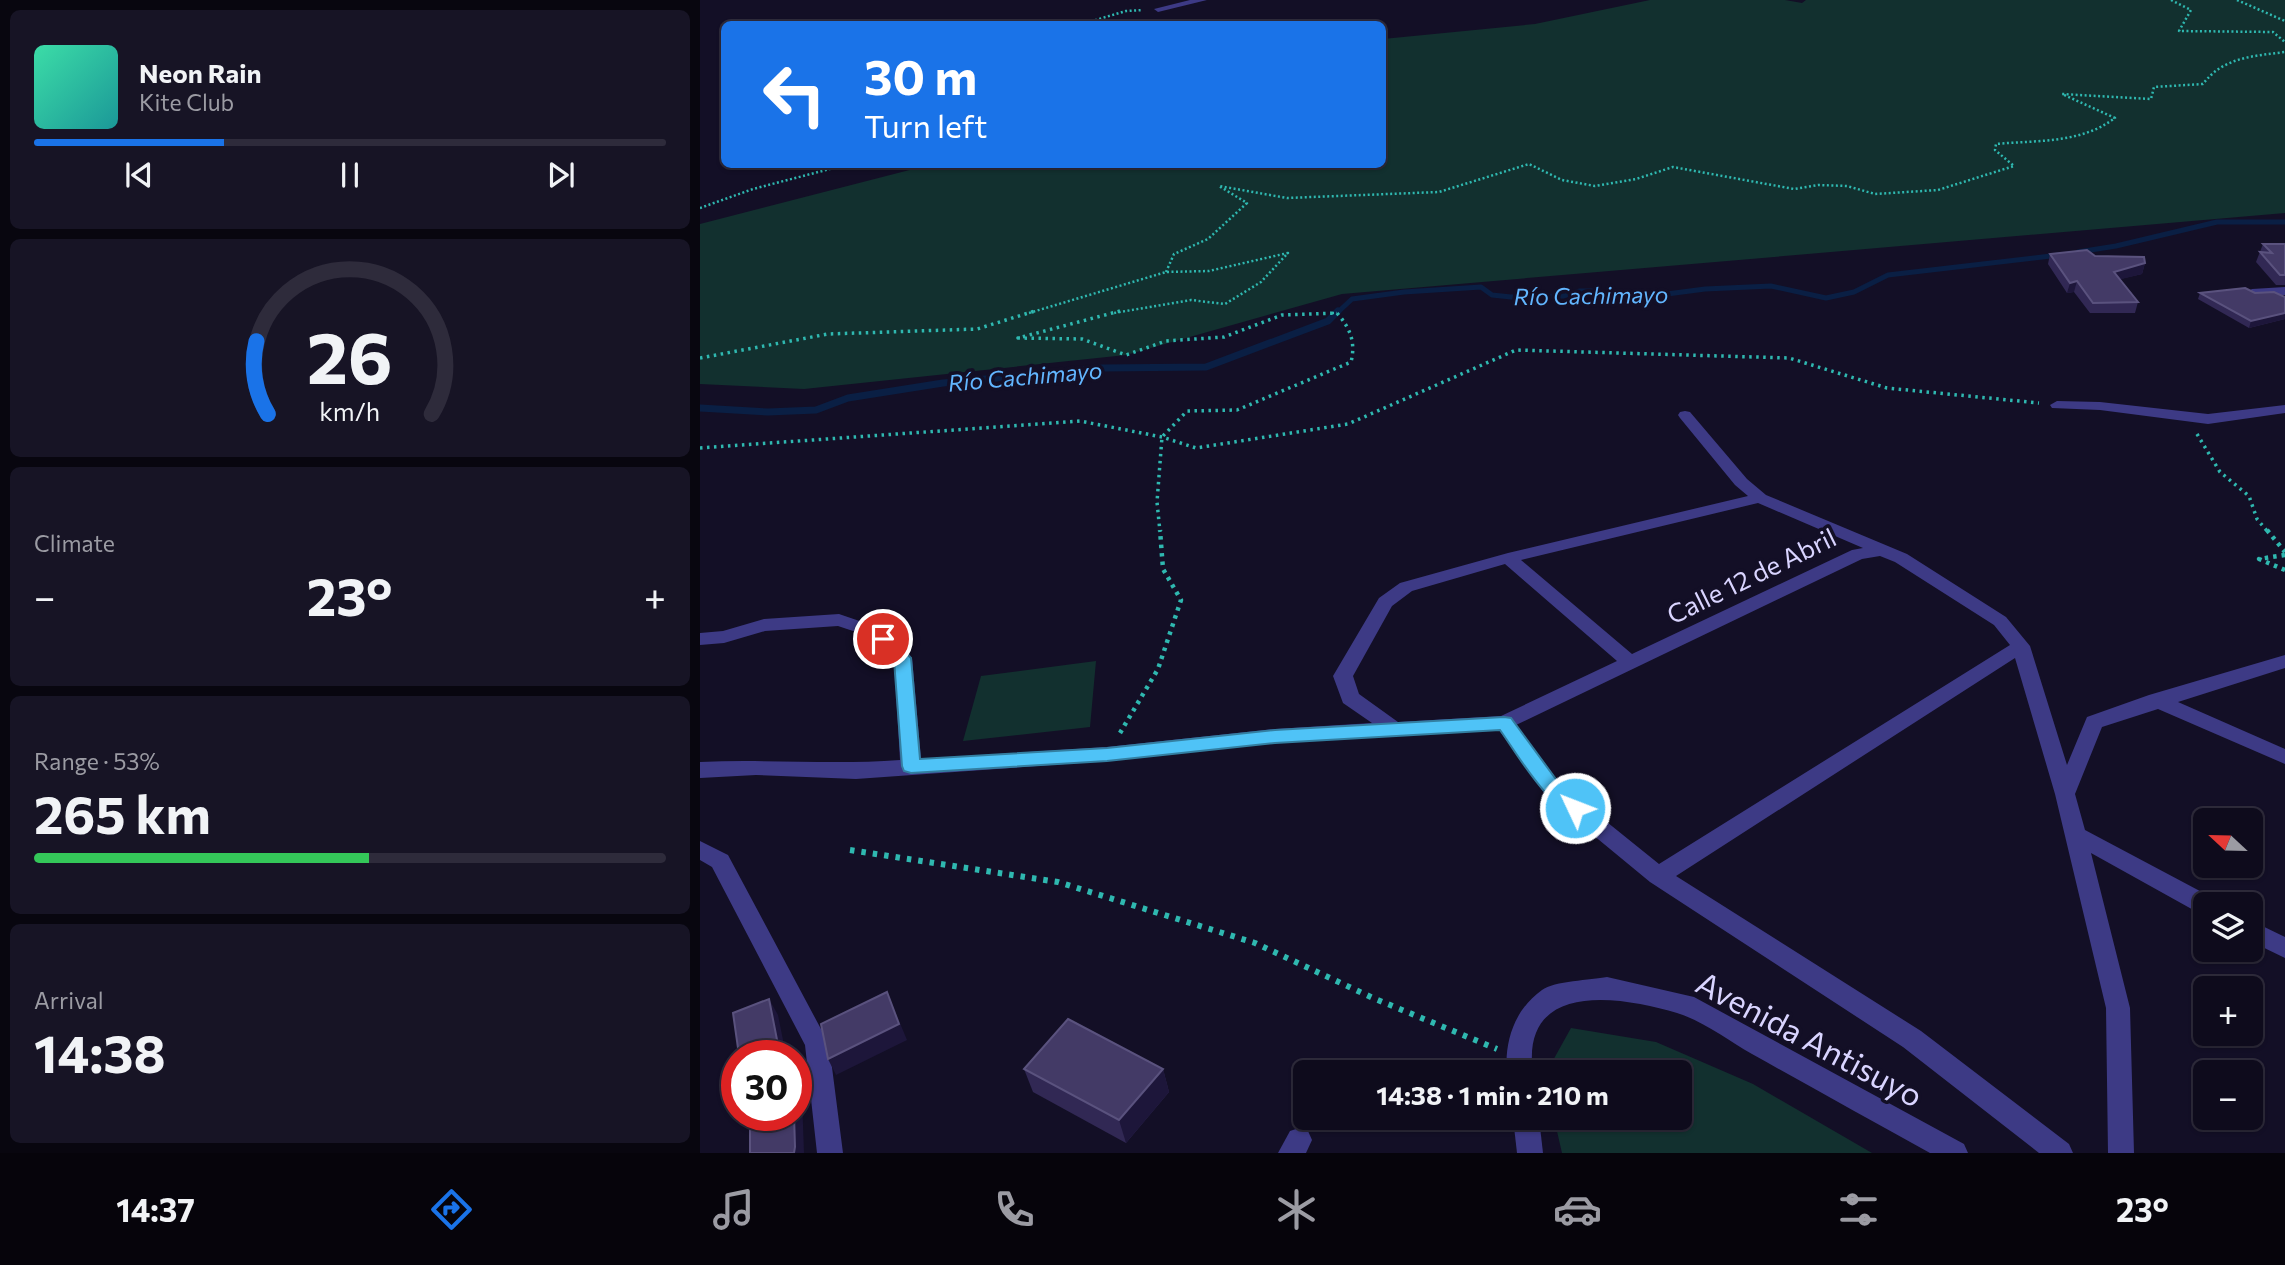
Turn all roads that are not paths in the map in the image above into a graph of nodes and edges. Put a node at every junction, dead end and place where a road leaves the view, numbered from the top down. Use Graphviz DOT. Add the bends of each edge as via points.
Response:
graph roads {
  1 [pos="1203,0"];
  2 [pos="1158,9"];
  3 [pos="2285,291"];
  4 [pos="2252,293"];
  5 [pos="2057,405"];
  6 [pos="2285,409"];
  7 [pos="1685,415"];
  8 [pos="1760,498"];
  9 [pos="1882,550"];
  10 [pos="1508,558"];
  11 [pos="700,639"];
  12 [pos="2021,646"];
  13 [pos="2285,661"];
  14 [pos="1632,664"];
  15 [pos="2156,700"];
  16 [pos="1504,723"];
  17 [pos="1394,729"];
  18 [pos="2285,757"];
  19 [pos="911,766"];
  20 [pos="700,770"];
  21 [pos="2065,794"];
  22 [pos="2076,835"];
  23 [pos="700,850"];
  24 [pos="1658,876"];
  25 [pos="2193,898"];
  26 [pos="2263,936"];
  27 [pos="2285,948"];
  28 [pos="1520,1060"];
  29 [pos="1527,1130"];
  30 [pos="830,1153"];
  31 [pos="1530,1153"];
  32 [pos="1955,1153"];
  33 [pos="2060,1153"];
  34 [pos="2121,1153"];
  1 -- 2 [label="street"];
  3 -- 4 [label="street"];
  5 -- 6 [label="street" via="2208,419"];
  7 -- 8 [label="street"];
  8 -- 9 [label="street"];
  8 -- 10 [label="street"];
  9 -- 12 [label="street" via="2000,621"];
  9 -- 14 [label="street, Calle 12 de Abril" via="1858,554"];
  10 -- 14 [label="street"];
  10 -- 17 [label="street" via="1406,587 1385,602 1343,676 1350,698"];
  11 -- 19 [label="street" via="764,625 839,620 871,631 903,658"];
  12 -- 21 [label="street"];
  12 -- 24 [label="street"];
  13 -- 15 [label="street"];
  14 -- 16 [label="street, Calle 12 de Abril"];
  15 -- 18 [label="street"];
  15 -- 21 [label="street" via="2094,722"];
  16 -- 17 [label="street"];
  16 -- 24 [label="street" via="1554,791"];
  17 -- 19 [label="street"];
  19 -- 20 [label="street" via="856,771"];
  21 -- 22 [label="street"];
  22 -- 25 [label="street"];
  22 -- 34 [label="street" via="2118,1008"];
  23 -- 30 [label="street" via="720,861 817,1044"];
  24 -- 33 [label="street" via="1912,1039"];
  26 -- 27 [label="street"];
  28 -- 32 [label="street, Avenida Antisuyo" via="1525,1025 1551,997 1607,987 1685,1004"];
  29 -- 31 [label="street"];
}
